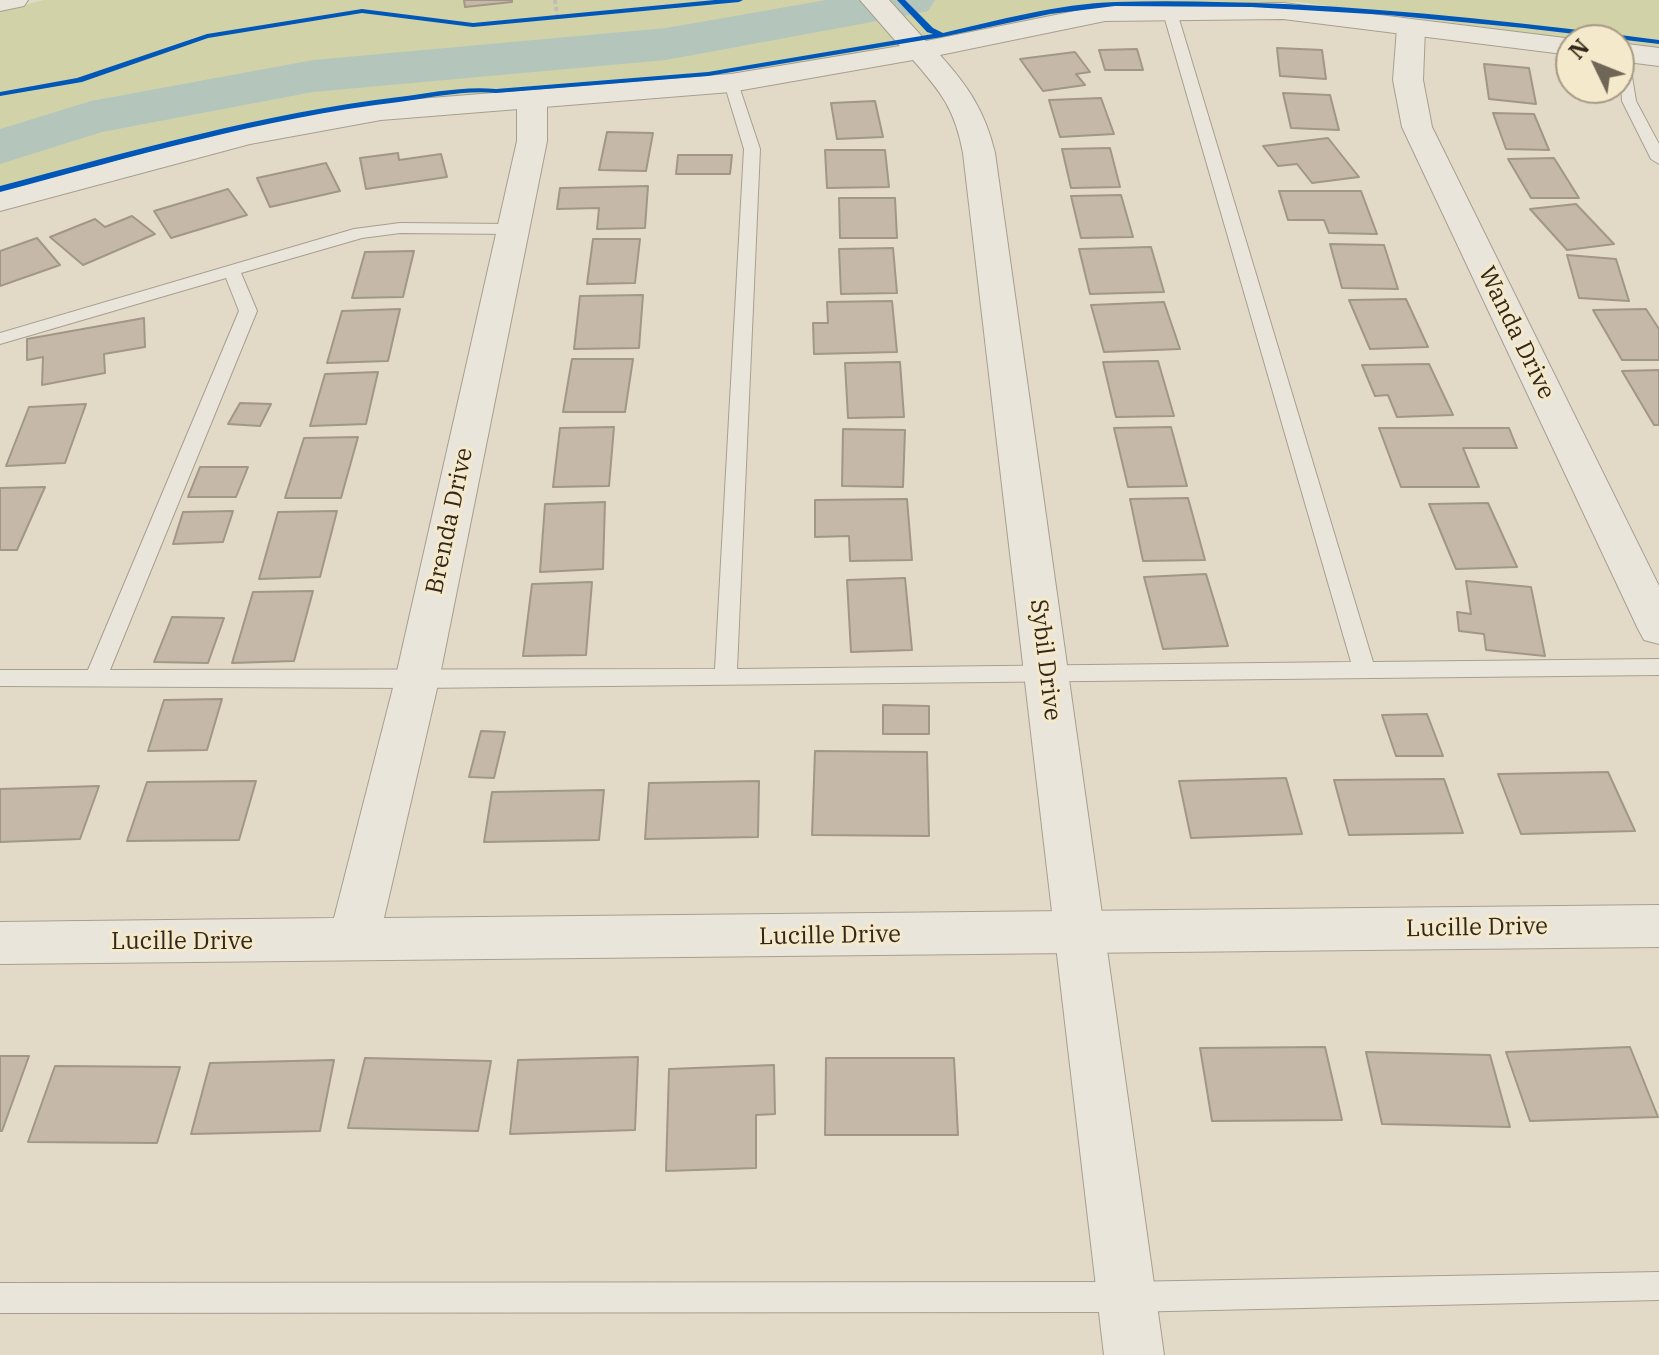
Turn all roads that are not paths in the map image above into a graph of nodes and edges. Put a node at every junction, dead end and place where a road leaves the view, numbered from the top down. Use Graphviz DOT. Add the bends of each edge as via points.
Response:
graph roads {
  1 [pos="14,0"];
  2 [pos="874,0"];
  3 [pos="0,3"];
  4 [pos="1169,9"];
  5 [pos="1411,28"];
  6 [pos="1555,44"];
  7 [pos="913,45"];
  8 [pos="1635,54"];
  9 [pos="1659,57"];
  10 [pos="731,83"];
  11 [pos="532,98"];
  12 [pos="1631,104"];
  13 [pos="1659,159"];
  14 [pos="0,201"];
  15 [pos="511,229"];
  16 [pos="232,271"];
  17 [pos="0,339"];
  18 [pos="1659,629"];
  19 [pos="1659,667"];
  20 [pos="1365,671"];
  21 [pos="1047,673"];
  22 [pos="726,675"];
  23 [pos="97,676"];
  24 [pos="0,678"];
  25 [pos="417,680"];
  26 [pos="1659,926"];
  27 [pos="1081,933"];
  28 [pos="353,941"];
  29 [pos="0,943"];
  30 [pos="1659,1286"];
  31 [pos="1125,1297"];
  32 [pos="0,1298"];
  33 [pos="1134,1355"];
  1 -- 3 [label="street"];
  2 -- 7 [label="street, Sybil Drive"];
  4 -- 5 [label="street" via="1283,11"];
  4 -- 7 [label="street" via="1105,13"];
  4 -- 20 [label="lane"];
  5 -- 6 [label="street"];
  5 -- 18 [label="street, Wanda Drive" via="1408,80 1417,127"];
  7 -- 10 [label="street"];
  7 -- 21 [label="street, Sybil Drive" via="959,94 973,124"];
  8 -- 9 [label="street"];
  10 -- 11 [label="street"];
  10 -- 22 [label="lane" via="752,149"];
  11 -- 14 [label="street" via="381,111 247,135"];
  11 -- 15 [label="street, Brenda Drive" via="532,141"];
  12 -- 13 [label="lane"];
  15 -- 16 [label="lane" via="360,233"];
  15 -- 25 [label="street, Brenda Drive"];
  16 -- 17 [label="lane"];
  16 -- 23 [label="lane" via="248,311"];
  19 -- 20 [label="lane"];
  20 -- 21 [label="lane"];
  21 -- 22 [label="lane"];
  21 -- 27 [label="street, Sybil Drive"];
  22 -- 25 [label="lane"];
  23 -- 24 [label="lane"];
  23 -- 25 [label="lane"];
  25 -- 28 [label="street, Brenda Drive"];
  26 -- 27 [label="street, Lucille Drive"];
  27 -- 28 [label="street, Lucille Drive"];
  27 -- 31 [label="street, Sybil Drive"];
  28 -- 29 [label="street, Lucille Drive"];
  30 -- 31 [label="lane"];
  31 -- 32 [label="lane"];
  31 -- 33 [label="street, Sybil Drive"];
}
